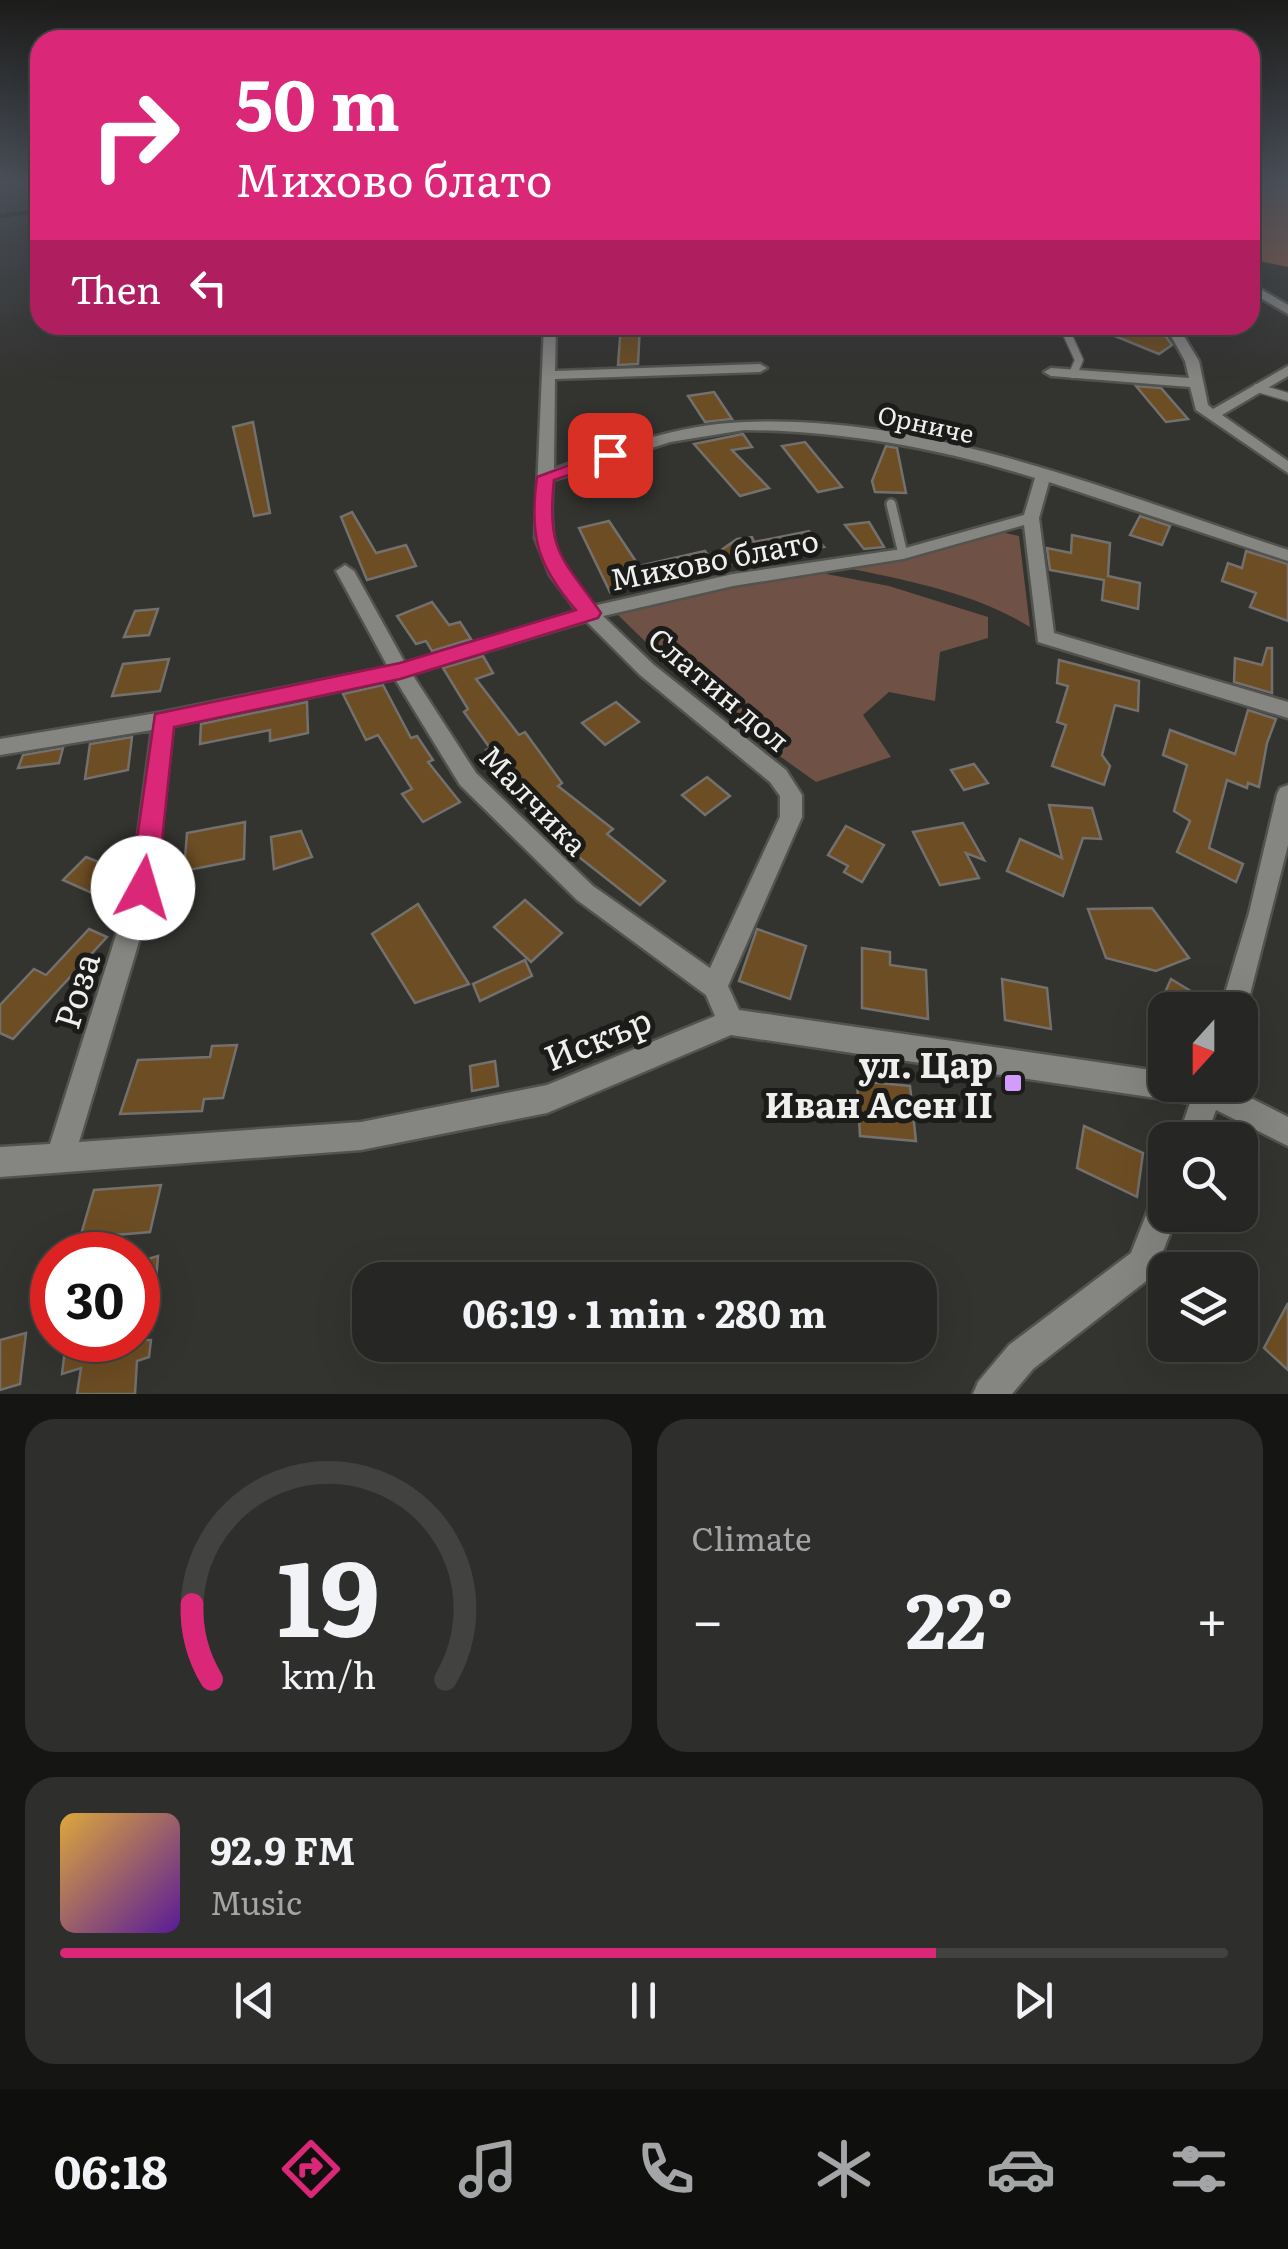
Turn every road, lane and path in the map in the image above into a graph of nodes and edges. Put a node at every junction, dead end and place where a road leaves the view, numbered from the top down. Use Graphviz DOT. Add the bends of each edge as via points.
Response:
graph roads {
  1 [pos="1260,293"];
  2 [pos="1288,310"];
  3 [pos="550,335"];
  4 [pos="1068,335"];
  5 [pos="1177,335"];
  6 [pos="760,368"];
  7 [pos="1288,370"];
  8 [pos="1051,372"];
  9 [pos="548,374"];
  10 [pos="1073,374"];
  11 [pos="1196,383"];
  12 [pos="1257,388"];
  13 [pos="1288,396"];
  14 [pos="1212,415"];
  15 [pos="1288,468"];
  16 [pos="546,477"];
  17 [pos="1043,477"];
  18 [pos="891,504"];
  19 [pos="1031,518"];
  20 [pos="904,554"];
  21 [pos="1288,556"];
  22 [pos="344,571"];
  23 [pos="590,613"];
  24 [pos="400,671"];
  25 [pos="1288,710"];
  26 [pos="163,720"];
  27 [pos="0,747"];
  28 [pos="1288,794"];
  29 [pos="715,986"];
  30 [pos="1238,992"];
  31 [pos="731,1022"];
  32 [pos="1148,1080"];
  33 [pos="1234,1102"];
  34 [pos="1288,1132"];
  35 [pos="59,1160"];
  36 [pos="0,1162"];
  37 [pos="1155,1232"];
  38 [pos="990,1394"];
  1 -- 2 [label="street"];
  3 -- 9 [label="street, Слатин дол"];
  4 -- 10 [label="lane" via="1079,360"];
  5 -- 11 [label="street"];
  6 -- 9 [label="street"];
  7 -- 12 [label="street"];
  8 -- 10 [label="street"];
  9 -- 16 [label="street, Слатин дол"];
  10 -- 11 [label="street"];
  11 -- 14 [label="street" via="1197,400"];
  12 -- 13 [label="lane"];
  12 -- 14 [label="street"];
  14 -- 15 [label="street"];
  16 -- 17 [label="street, Орниче" via="642,444 746,426 918,442"];
  16 -- 23 [label="street, Слатин дол" via="545,548"];
  17 -- 19 [label="street"];
  17 -- 21 [label="street, Орниче"];
  18 -- 20 [label="lane"];
  19 -- 20 [label="street, Михово блато"];
  19 -- 25 [label="street" via="1045,637"];
  20 -- 23 [label="street, Михово блато" via="734,580"];
  22 -- 24 [label="street, Малчика"];
  23 -- 24 [label="street, Михово блато"];
  23 -- 29 [label="street, Слатин дол" via="659,681 778,776 791,795 791,817"];
  24 -- 26 [label="street, Михово блато"];
  24 -- 29 [label="street, Малчика" via="468,779 586,893"];
  26 -- 27 [label="street, Михово блато"];
  26 -- 35 [label="street, Роза" via="143,888"];
  28 -- 30 [label="street"];
  29 -- 31 [label="street"];
  31 -- 32 [label="street"];
  31 -- 35 [label="street, Искър" via="546,1098 361,1136"];
  33 -- 34 [label="street"];
  35 -- 36 [label="street, Искър"];
  37 -- 38 [label="street" via="1143,1264 1021,1357"];
}
